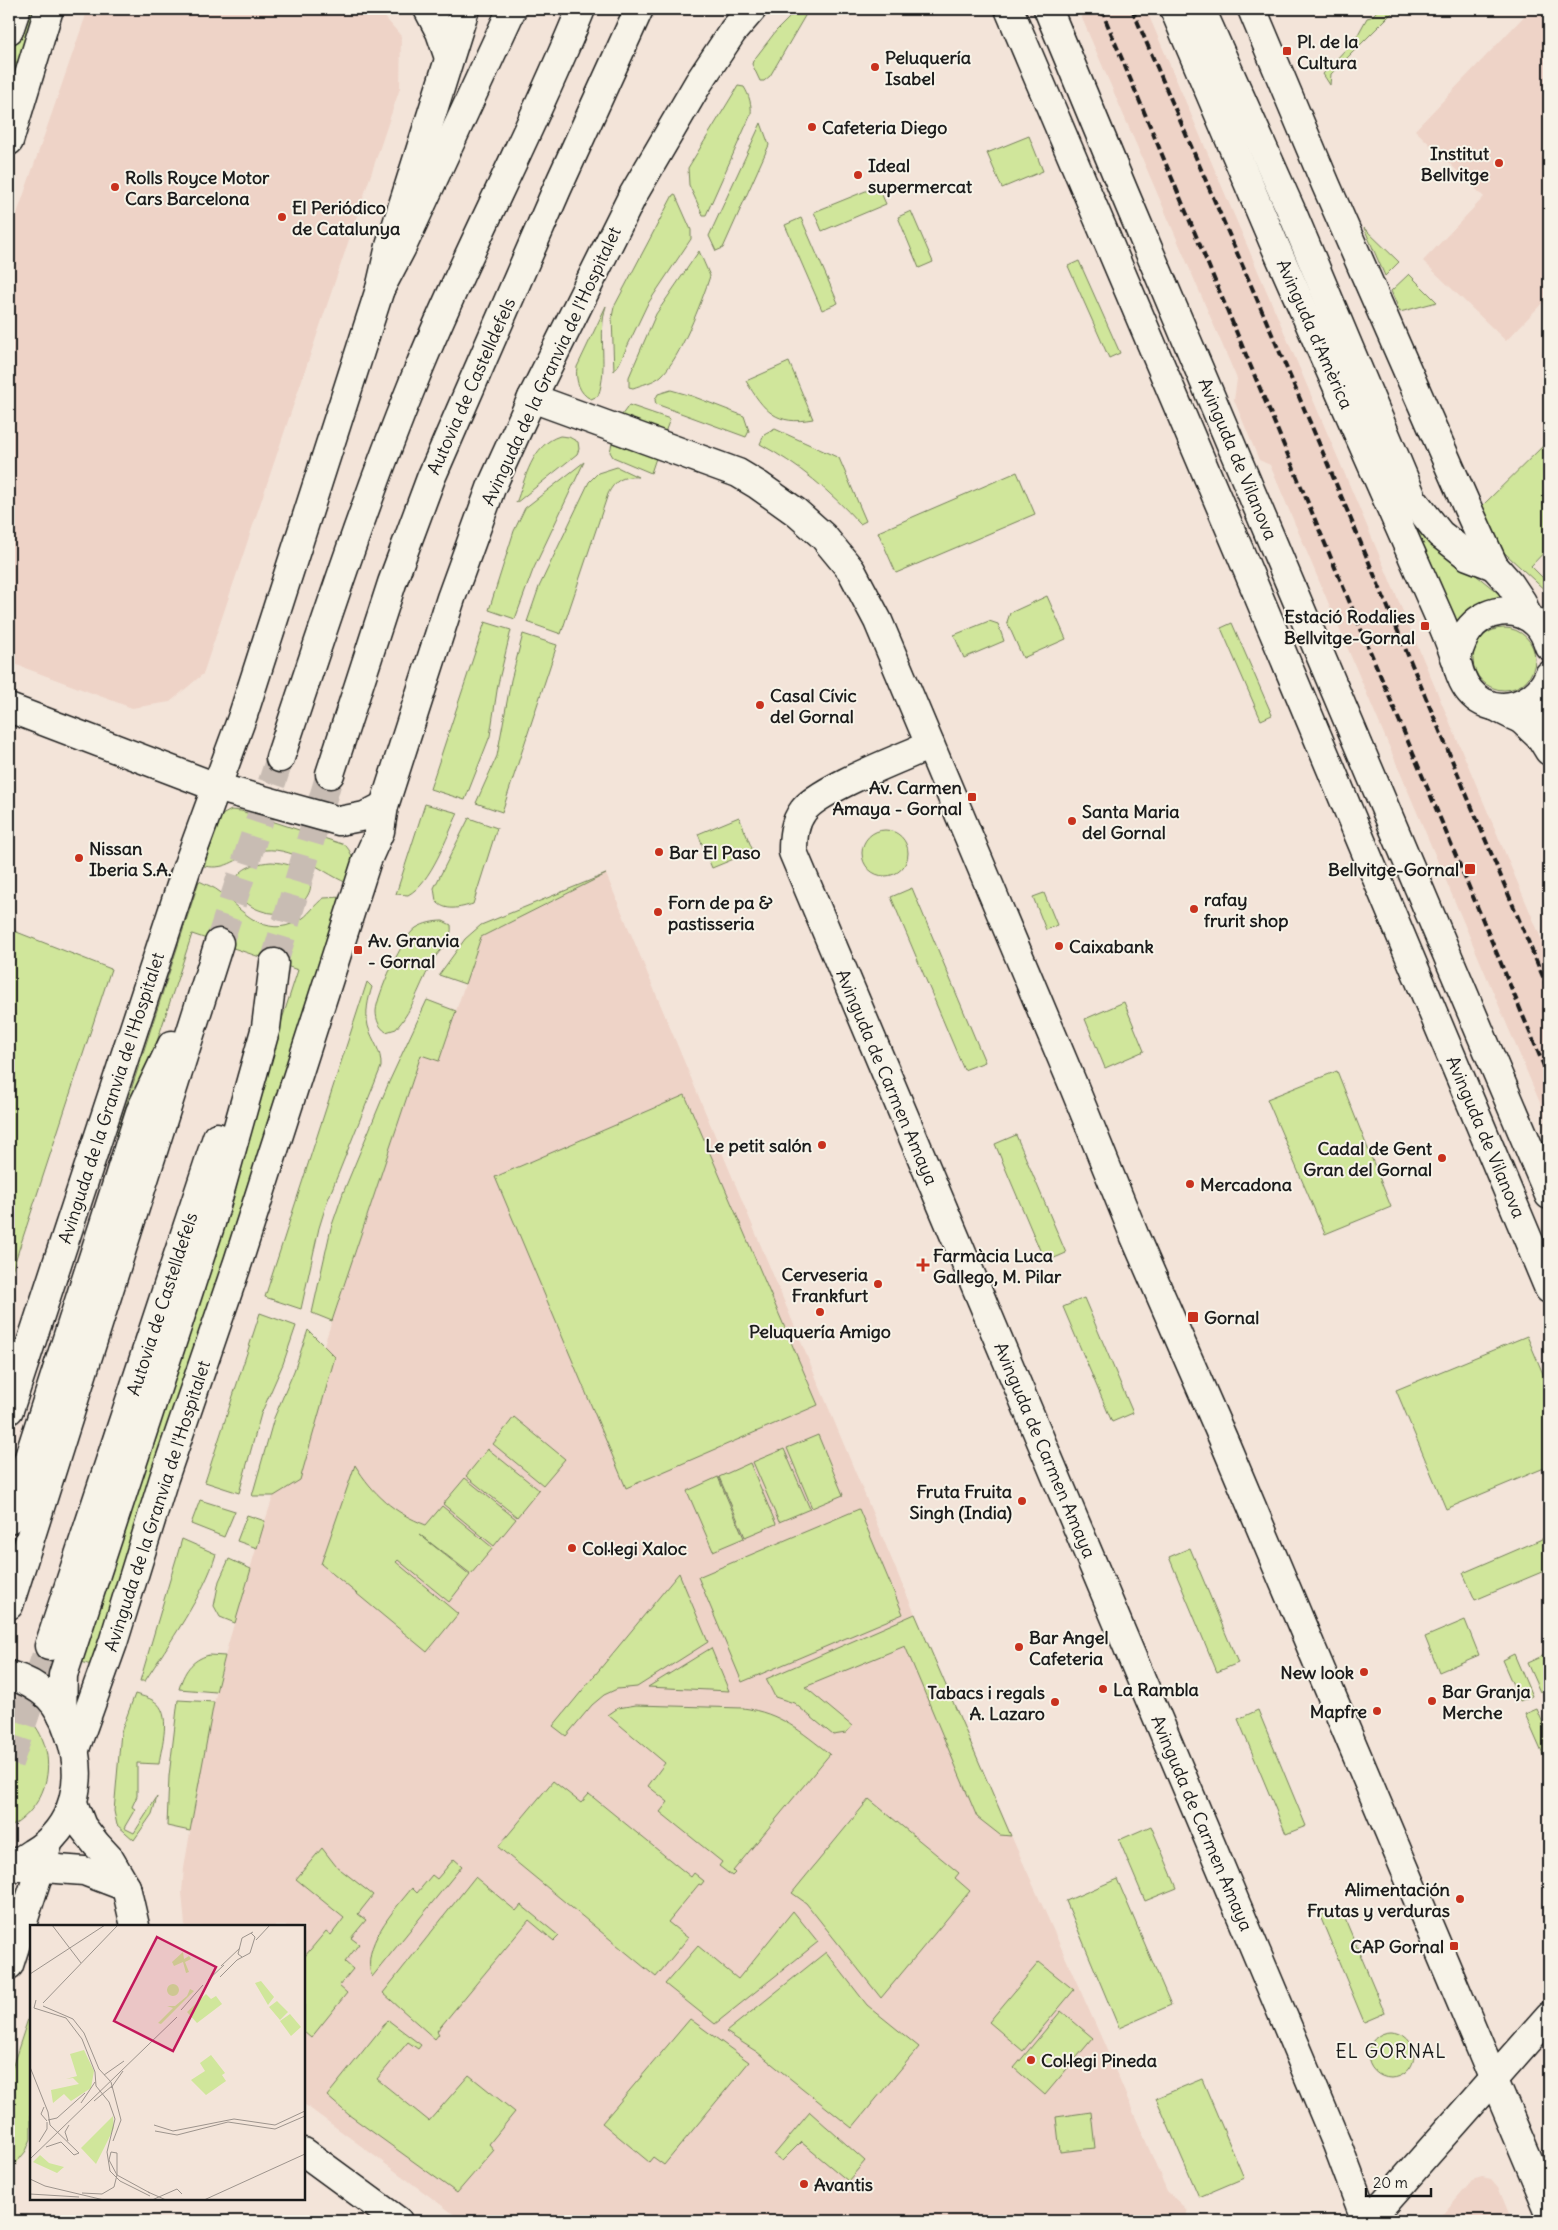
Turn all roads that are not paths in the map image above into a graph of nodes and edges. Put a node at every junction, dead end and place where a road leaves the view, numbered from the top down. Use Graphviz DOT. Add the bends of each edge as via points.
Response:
graph roads {
  1 [pos="16,9"];
  2 [pos="49,9"];
  3 [pos="428,9"];
  4 [pos="465,9"];
  5 [pos="512,9"];
  6 [pos="581,9"];
  7 [pos="639,9"];
  8 [pos="752,9"];
  9 [pos="1009,9"];
  10 [pos="1048,9"];
  11 [pos="1174,9"];
  12 [pos="1201,9"];
  13 [pos="1252,9"];
  14 [pos="9,30"];
  15 [pos="449,58"];
  16 [pos="9,141"];
  17 [pos="380,288"];
  18 [pos="532,398"];
  19 [pos="1494,566"];
  20 [pos="1542,631"];
  21 [pos="1456,660"];
  22 [pos="1546,681"];
  23 [pos="1496,707"];
  24 [pos="9,708"];
  25 [pos="1542,723"];
  26 [pos="930,745"];
  27 [pos="1549,751"];
  28 [pos="280,758"];
  29 [pos="330,774"];
  30 [pos="216,787"];
  31 [pos="384,806"];
  32 [pos="339,821"];
  33 [pos="367,860"];
  34 [pos="1389,907"];
  35 [pos="1427,910"];
  36 [pos="1451,966"];
  37 [pos="1422,984"];
  38 [pos="1549,1195"];
  39 [pos="1549,1289"];
  40 [pos="9,1410"];
  41 [pos="9,1519"];
  42 [pos="9,1605"];
  43 [pos="49,1646"];
  44 [pos="9,1674"];
  45 [pos="62,1716"];
  46 [pos="75,1749"];
  47 [pos="73,1803"];
  48 [pos="44,1856"];
  49 [pos="10,1867"];
  50 [pos="126,1887"];
  51 [pos="135,1925"];
  52 [pos="9,1965"];
  53 [pos="1549,2016"];
  54 [pos="1494,2079"];
  55 [pos="305,2153"];
  56 [pos="1549,2210"];
  57 [pos="398,2221"];
  58 [pos="1367,2221"];
  1 -- 14 [label="main road"];
  2 -- 16 [label="main road"];
  3 -- 15 [label="main road"];
  4 -- 15 [label="main road, Avinguda de la Granvia de l'Hospitalet"];
  5 -- 17 [label="main road"];
  6 -- 28 [label="main road" via="413,382 361,519"];
  7 -- 29 [label="main road, Autovia de Castelldefels" via="431,478 392,583"];
  8 -- 18 [label="main road, Avinguda de la Granvia de l'Hospitalet" via="698,82 632,195"];
  9 -- 34 [label="main road, Avinguda de Vilanova"];
  10 -- 35 [label="main road, Avinguda de Vilanova"];
  11 -- 21 [label="main road, Avinguda d'Amèrica"];
  12 -- 19 [label="main road, Avinguda d'Amèrica" via="1294,216 1414,500 1440,534 1468,556"];
  13 -- 19 [label="main road, Avinguda d'Amèrica" via="1387,328"];
  15 -- 17 [label="main road, Avinguda de la Granvia de l'Hospitalet"];
  17 -- 30 [label="main road, Avinguda de la Granvia de l'Hospitalet" via="243,715"];
  18 -- 26 [label="main road" via="738,473 796,512 824,536 851,570 878,621"];
  18 -- 31 [label="main road, Avinguda de la Granvia de l'Hospitalet" via="491,488 454,588"];
  19 -- 20 [label="main road, Avinguda d'Amèrica"];
  20 -- 21 [label="main road, Avinguda d'Amèrica" via="1511,610 1495,612 1468,630"];
  21 -- 23 [label="main road, Avinguda d'Amèrica" via="1469,691 1481,702"];
  22 -- 23 [label="main road" via="1536,695 1524,703"];
  22 -- 25 [label="main road" via="1539,702"];
  23 -- 25 [label="main road, Avinguda d'Amèrica"];
  24 -- 30 [label="main road"];
  25 -- 27 [label="main road" via="1541,738"];
  26 -- 54 [label="main road" via="1135,1237"];
  26 -- 58 [label="main road, Avinguda de Carmen Amaya" via="824,793 811,802 797,820 793,852"];
  30 -- 32 [label="main road"];
  30 -- 40 [label="main road, Avinguda de la Granvia de l'Hospitalet"];
  31 -- 32 [label="main road" via="366,816"];
  31 -- 33 [label="main road, Avinguda de la Granvia de l'Hospitalet" via="380,831"];
  32 -- 33 [label="main road" via="359,841"];
  33 -- 46 [label="main road, Avinguda de la Granvia de l'Hospitalet" via="238,1262"];
  34 -- 35 [label="main road" via="1407,918 1417,917"];
  34 -- 37 [label="main road, Avinguda de Vilanova"];
  35 -- 36 [label="main road, Avinguda de Vilanova"];
  36 -- 37 [label="main road" via="1438,962 1426,970"];
  36 -- 38 [label="main road, Avinguda de Vilanova"];
  37 -- 39 [label="main road, Avinguda de Vilanova"];
  41 -- 42 [label="main road" via="140,1112 219,943"];
  43 -- 45 [label="main road, Autovia de Castelldefels" via="274,962 266,1027 211,1224 64,1675"];
  44 -- 45 [label="main road" via="49,1697"];
  45 -- 46 [label="main road"];
  46 -- 47 [label="main road" via="78,1776"];
  47 -- 48 [label="main road"];
  47 -- 50 [label="main road" via="82,1826 109,1858"];
  48 -- 49 [label="main road"];
  48 -- 50 [label="main road"];
  48 -- 52 [label="main road"];
  50 -- 51 [label="main road"];
  53 -- 54 [label="main road"];
  54 -- 56 [label="main road"];
  54 -- 58 [label="main road"];
  55 -- 57 [label="main road"];
}
